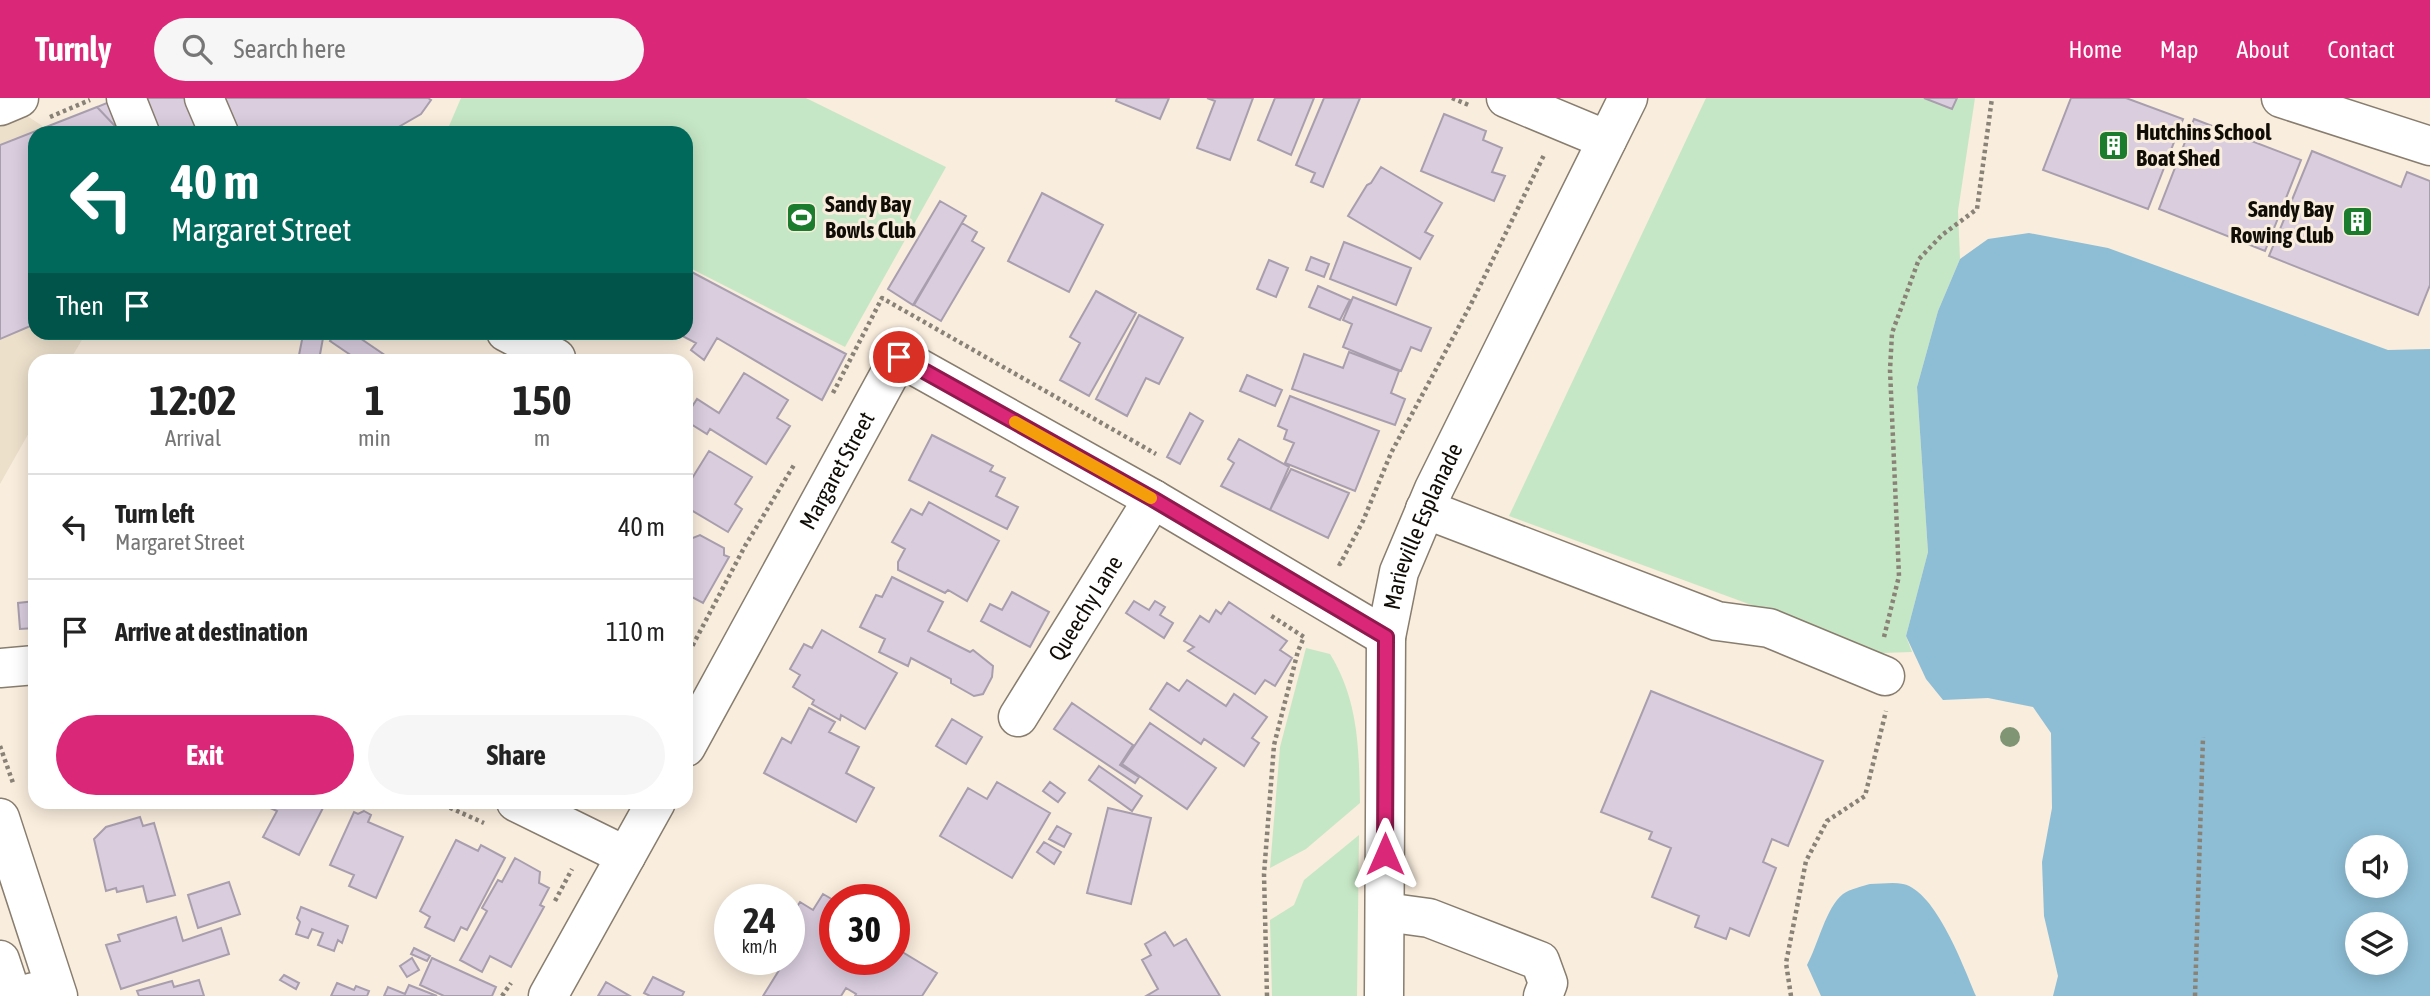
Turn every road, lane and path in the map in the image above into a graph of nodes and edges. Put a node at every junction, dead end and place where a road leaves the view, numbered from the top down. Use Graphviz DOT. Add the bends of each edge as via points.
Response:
graph roads {
  1 [pos="19,98"];
  2 [pos="126,98"];
  3 [pos="204,98"];
  4 [pos="1506,98"];
  5 [pos="1628,98"];
  6 [pos="1992,98"];
  7 [pos="2281,98"];
  8 [pos="0,106"];
  9 [pos="1567,123"];
  10 [pos="137,126"];
  11 [pos="216,126"];
  12 [pos="1607,140"];
  13 [pos="2430,146"];
  14 [pos="530,340"];
  15 [pos="559,350"];
  16 [pos="828,404"];
  17 [pos="1148,449"];
  18 [pos="795,463"];
  19 [pos="1153,499"];
  20 [pos="1425,509"];
  21 [pos="1340,564"];
  22 [pos="1304,637"];
  23 [pos="1386,637"];
  24 [pos="693,645"];
  25 [pos="28,666"];
  26 [pos="0,668"];
  27 [pos="1885,676"];
  28 [pos="1018,717"];
  29 [pos="693,734"];
  30 [pos="2203,739"];
  31 [pos="530,809"];
  32 [pos="652,809"];
  33 [pos="0,818"];
  34 [pos="626,856"];
  35 [pos="1385,912"];
  36 [pos="0,960"];
  37 [pos="56,991"];
  38 [pos="12,996"];
  39 [pos="18,996"];
  40 [pos="548,996"];
  41 [pos="1268,996"];
  42 [pos="1384,996"];
  43 [pos="1543,996"];
  44 [pos="1791,996"];
  45 [pos="2195,996"];
  1 -- 8 [label="street"];
  2 -- 10 [label="street"];
  3 -- 11 [label="street"];
  4 -- 9 [label="street"];
  5 -- 12 [label="street, Marieville Esplanade"];
  6 -- 27 [label="path" via="1977,209 1942,235 1919,260 1892,332 1899,576 1882,644"];
  7 -- 13 [label="street"];
  9 -- 12 [label="street"];
  9 -- 21 [label="path" via="1543,155 1471,304 1391,453"];
  12 -- 20 [label="street, Marieville Esplanade"];
  14 -- 15 [label="street"];
  16 -- 17 [label="path" via="882,298"];
  18 -- 24 [label="path"];
  19 -- 23 [label="street, Margaret Street"];
  19 -- 28 [label="street, Queechy Lane"];
  19 -- 29 [label="street, Margaret Street" via="899,357"];
  20 -- 23 [label="street, Marieville Esplanade" via="1399,572"];
  20 -- 27 [label="street" via="1717,621 1769,628"];
  22 -- 41 [label="path" via="1274,744 1264,874"];
  23 -- 35 [label="street, Marieville Esplanade"];
  25 -- 26 [label="street"];
  27 -- 44 [label="path" via="1889,699 1865,796 1827,821 1806,861 1786,962"];
  30 -- 45 [label="path"];
  31 -- 34 [label="street"];
  32 -- 34 [label="street"];
  33 -- 37 [label="street"];
  34 -- 40 [label="street"];
  35 -- 42 [label="street, Marieville Esplanade"];
  35 -- 43 [label="street" via="1429,918 1540,961 1548,983"];
  36 -- 38 [label="street"];
  37 -- 39 [label="street"];
}
